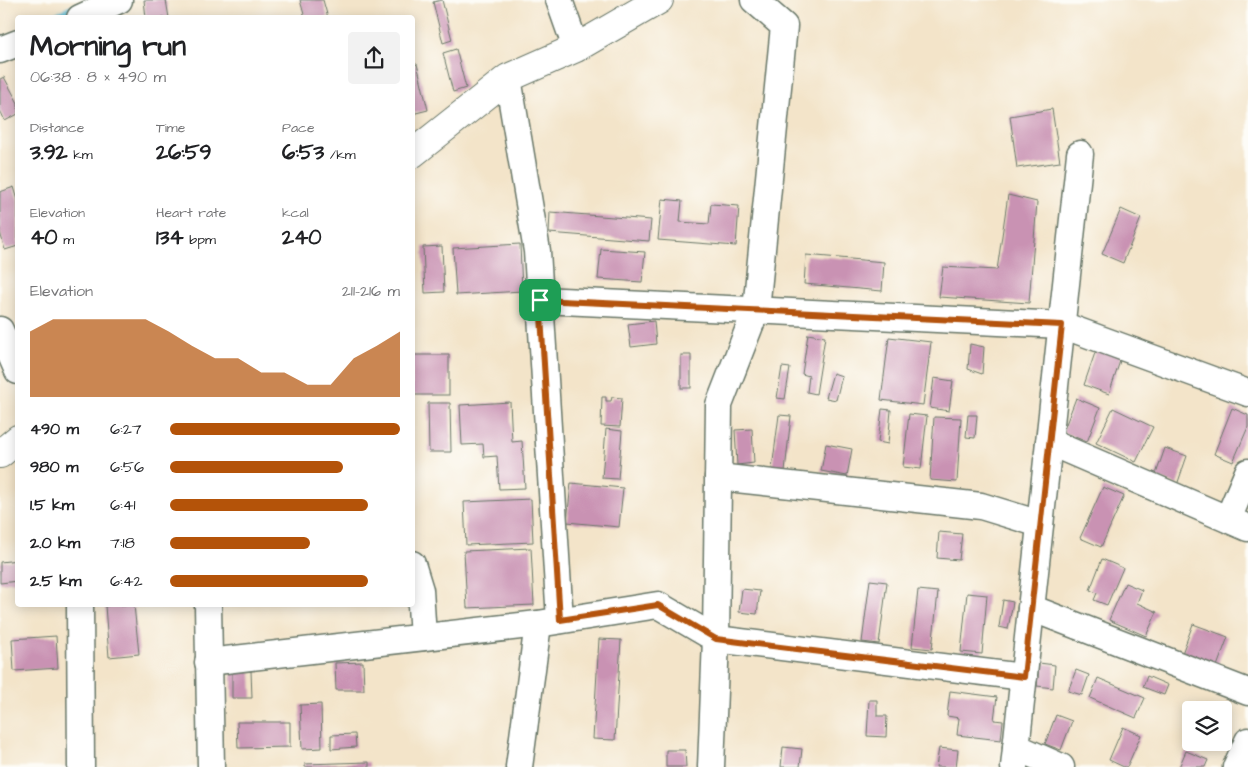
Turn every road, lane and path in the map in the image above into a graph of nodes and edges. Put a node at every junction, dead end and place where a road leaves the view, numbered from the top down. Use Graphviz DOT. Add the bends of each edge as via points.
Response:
graph roads {
  1 [pos="120,0"];
  2 [pos="559,0"];
  3 [pos="659,0"];
  4 [pos="754,0"];
  5 [pos="87,15"];
  6 [pos="15,44"];
  7 [pos="576,48"];
  8 [pos="0,50"];
  9 [pos="508,78"];
  10 [pos="415,152"];
  11 [pos="1080,154"];
  12 [pos="540,300"];
  13 [pos="756,310"];
  14 [pos="1062,325"];
  15 [pos="0,330"];
  16 [pos="15,364"];
  17 [pos="1248,393"];
  18 [pos="15,442"];
  19 [pos="1049,442"];
  20 [pos="0,454"];
  21 [pos="1248,472"];
  22 [pos="718,476"];
  23 [pos="1040,524"];
  24 [pos="1238,524"];
  25 [pos="415,574"];
  26 [pos="80,607"];
  27 [pos="208,607"];
  28 [pos="1031,608"];
  29 [pos="549,622"];
  30 [pos="423,637"];
  31 [pos="716,639"];
  32 [pos="208,662"];
  33 [pos="1024,677"];
  34 [pos="1248,692"];
  35 [pos="1248,741"];
  36 [pos="1015,757"];
  37 [pos="81,767"];
  38 [pos="211,767"];
  39 [pos="519,767"];
  40 [pos="711,767"];
  41 [pos="1061,767"];
  42 [pos="1236,767"];
  1 -- 5 [label="street"];
  2 -- 7 [label="street"];
  3 -- 7 [label="street"];
  4 -- 13 [label="street" via="784,26"];
  6 -- 8 [label="street"];
  7 -- 9 [label="street"];
  9 -- 10 [label="street"];
  9 -- 12 [label="street" via="537,251"];
  11 -- 14 [label="street"];
  12 -- 13 [label="street"];
  12 -- 29 [label="street"];
  13 -- 14 [label="street"];
  13 -- 22 [label="street" via="719,405"];
  14 -- 17 [label="street"];
  14 -- 19 [label="street"];
  15 -- 16 [label="street"];
  18 -- 20 [label="street"];
  19 -- 23 [label="street"];
  19 -- 24 [label="street"];
  21 -- 24 [label="street"];
  22 -- 23 [label="street" via="981,506"];
  22 -- 31 [label="street"];
  23 -- 28 [label="street"];
  25 -- 30 [label="street" via="420,590"];
  26 -- 37 [label="street"];
  27 -- 32 [label="street"];
  28 -- 33 [label="street"];
  28 -- 34 [label="street"];
  29 -- 30 [label="street"];
  29 -- 31 [label="street" via="658,605"];
  29 -- 39 [label="street"];
  30 -- 32 [label="street"];
  31 -- 33 [label="street"];
  31 -- 40 [label="street"];
  32 -- 38 [label="street"];
  33 -- 36 [label="street"];
  35 -- 42 [label="street"];
  36 -- 41 [label="street"];
}
